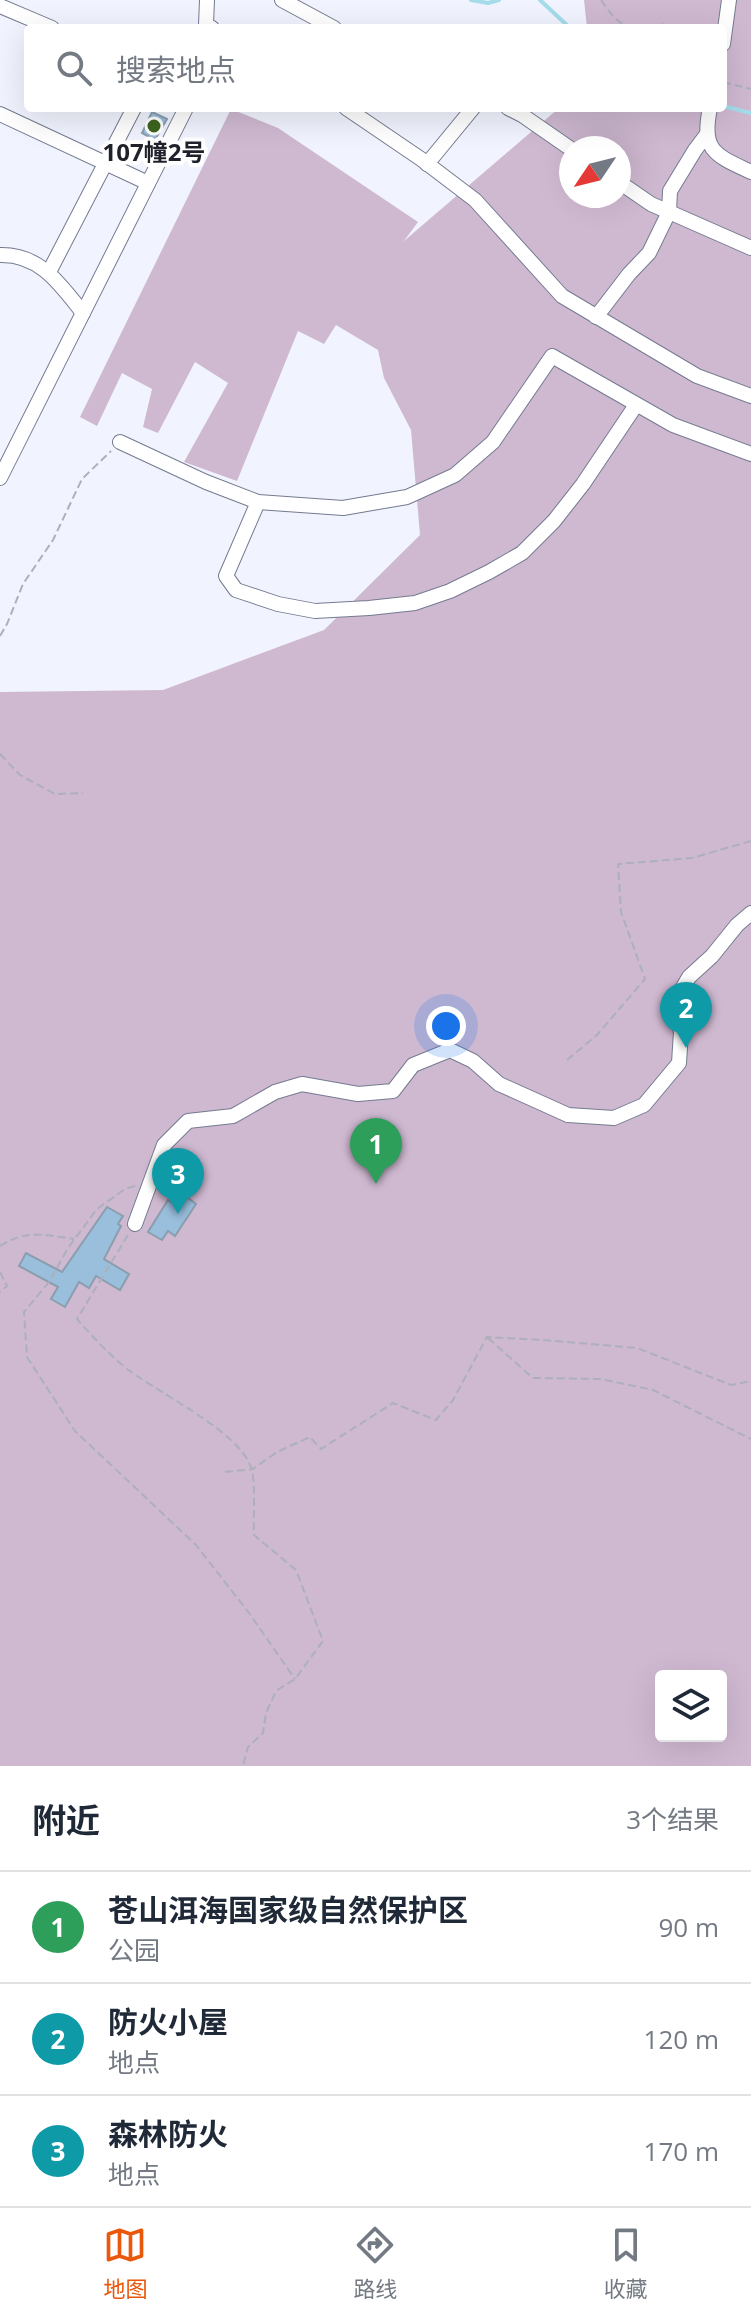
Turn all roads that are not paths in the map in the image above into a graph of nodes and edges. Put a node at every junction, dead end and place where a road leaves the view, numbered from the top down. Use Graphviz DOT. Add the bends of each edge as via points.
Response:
graph roads {
  1 [pos="207,0"];
  2 [pos="282,0"];
  3 [pos="729,0"];
  4 [pos="0,6"];
  5 [pos="43,24"];
  6 [pos="206,24"];
  7 [pos="327,24"];
  8 [pos="726,24"];
  9 [pos="132,112"];
  10 [pos="184,112"];
  11 [pos="352,112"];
  12 [pos="470,112"];
  13 [pos="516,112"];
  14 [pos="709,112"];
  15 [pos="0,114"];
  16 [pos="706,131"];
  17 [pos="559,141"];
  18 [pos="105,163"];
  19 [pos="427,164"];
  20 [pos="751,172"];
  21 [pos="148,183"];
  22 [pos="631,190"];
  23 [pos="669,212"];
  24 [pos="751,248"];
  25 [pos="0,255"];
  26 [pos="49,272"];
  27 [pos="83,313"];
  28 [pos="596,317"];
  29 [pos="751,396"];
  30 [pos="636,405"];
  31 [pos="120,442"];
  32 [pos="751,454"];
  33 [pos="0,478"];
  34 [pos="258,502"];
  35 [pos="751,913"];
  36 [pos="135,1224"];
  1 -- 6 [label="street"];
  2 -- 7 [label="street"];
  3 -- 8 [label="street"];
  4 -- 5 [label="street"];
  9 -- 18 [label="street"];
  10 -- 21 [label="street"];
  11 -- 19 [label="street"];
  12 -- 19 [label="street"];
  13 -- 17 [label="street"];
  14 -- 16 [label="street"];
  15 -- 18 [label="street"];
  16 -- 20 [label="street" via="720,156"];
  16 -- 23 [label="street" via="670,191"];
  18 -- 21 [label="street"];
  18 -- 26 [label="street"];
  19 -- 28 [label="street" via="475,200 562,296"];
  21 -- 27 [label="street"];
  22 -- 23 [label="street"];
  23 -- 24 [label="street"];
  23 -- 28 [label="street" via="649,253"];
  25 -- 26 [label="street" via="17,255"];
  26 -- 27 [label="street"];
  27 -- 33 [label="street"];
  28 -- 29 [label="street" via="697,376"];
  30 -- 32 [label="street"];
  30 -- 34 [label="street" via="552,356 493,442 455,475 407,497 343,508"];
  30 -- 34 [label="street" via="583,484 522,553 415,603 315,611 236,590 226,576"];
  31 -- 34 [label="street"];
  35 -- 36 [label="street" via="689,977 674,1003 681,1032 679,1063 644,1105 614,1118 568,1115 499,1084 473,1061 450,1050 413,1065 393,1091 358,1094 302,1084 275,1092 233,1116 188,1121 164,1145"];
}
